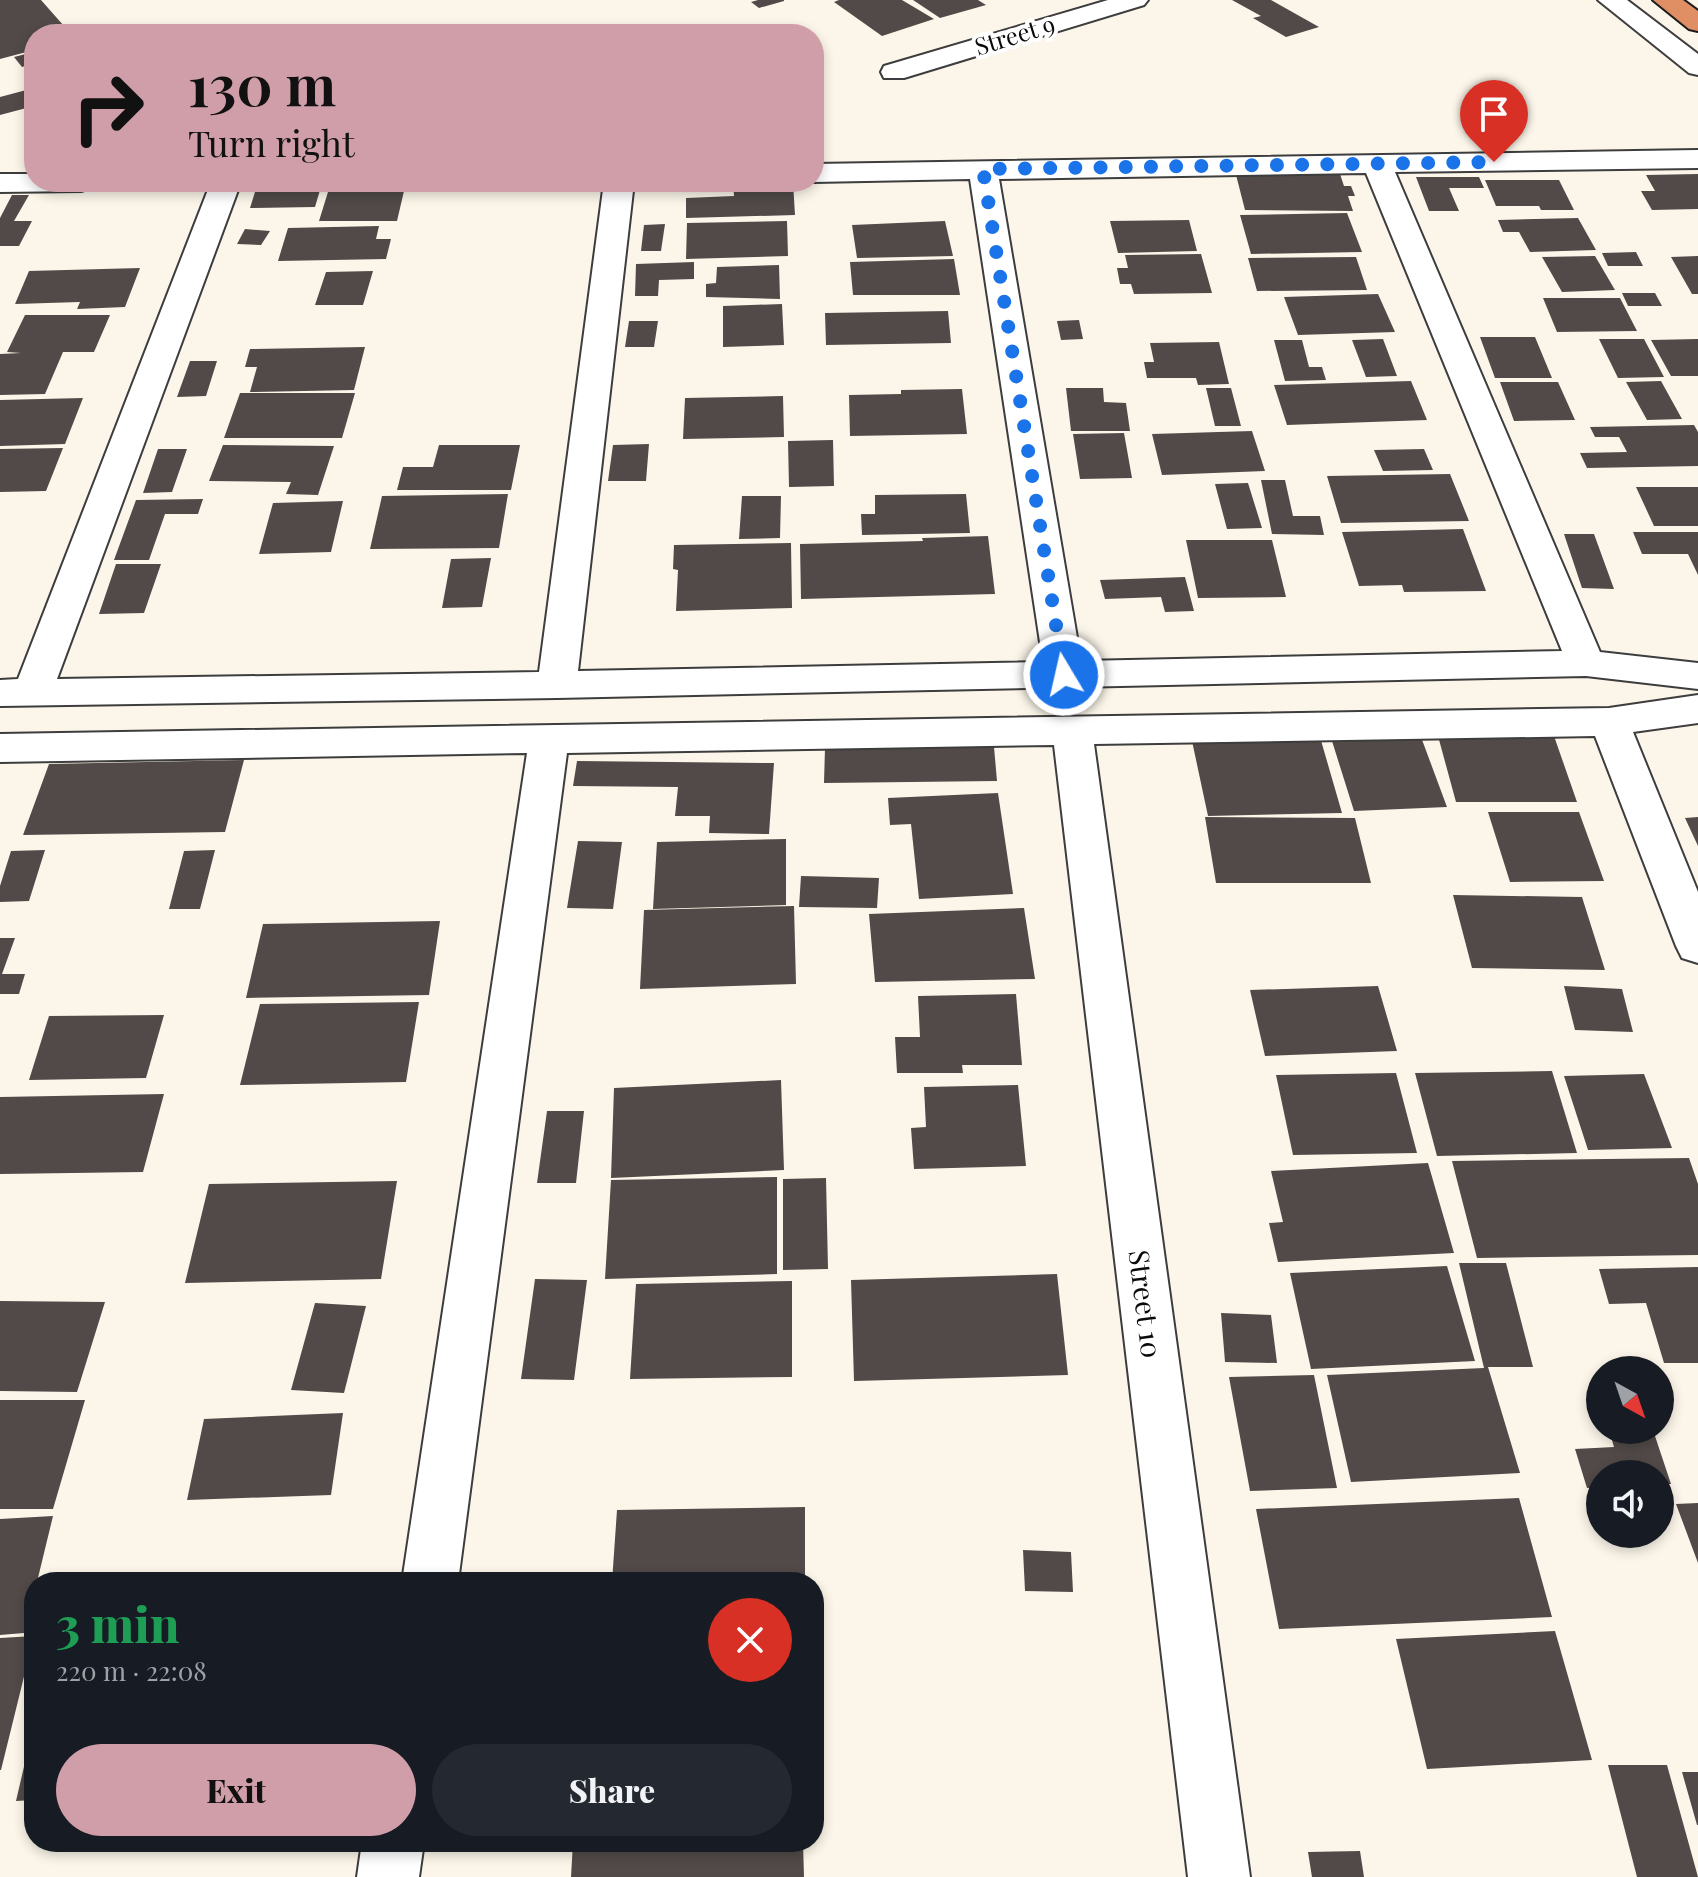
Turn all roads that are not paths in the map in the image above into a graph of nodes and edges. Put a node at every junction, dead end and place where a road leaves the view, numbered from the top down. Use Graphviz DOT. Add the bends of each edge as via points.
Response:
graph roads {
  1 [pos="1135,0"];
  2 [pos="1611,0"];
  3 [pos="1666,0"];
  4 [pos="1698,23"];
  5 [pos="1698,67"];
  6 [pos="894,72"];
  7 [pos="1698,159"];
  8 [pos="1377,164"];
  9 [pos="983,169"];
  10 [pos="824,173"];
  11 [pos="0,183"];
  12 [pos="24,183"];
  13 [pos="222,192"];
  14 [pos="618,192"];
  15 [pos="1586,663"];
  16 [pos="1064,675"];
  17 [pos="1698,676"];
  18 [pos="557,685"];
  19 [pos="16,693"];
  20 [pos="1698,709"];
  21 [pos="1609,722"];
  22 [pos="1072,731"];
  23 [pos="549,740"];
  24 [pos="4,757"];
  25 [pos="1698,946"];
  26 [pos="431,1572"];
  27 [pos="392,1852"];
  28 [pos="388,1877"];
  29 [pos="1219,1877"];
  1 -- 6 [label="street, Street 9"];
  2 -- 5 [label="street"];
  3 -- 4 [label="highway"];
  7 -- 8 [label="street"];
  8 -- 9 [label="street"];
  8 -- 15 [label="street"];
  9 -- 10 [label="street"];
  9 -- 16 [label="street"];
  11 -- 12 [label="street"];
  13 -- 19 [label="street"];
  14 -- 18 [label="street"];
  15 -- 16 [label="street"];
  15 -- 17 [label="street"];
  16 -- 18 [label="street"];
  18 -- 19 [label="street"];
  20 -- 21 [label="street"];
  21 -- 22 [label="street"];
  21 -- 25 [label="street"];
  22 -- 23 [label="street"];
  22 -- 29 [label="street, Street 10"];
  23 -- 24 [label="street"];
  23 -- 26 [label="street"];
  27 -- 28 [label="street"];
}
